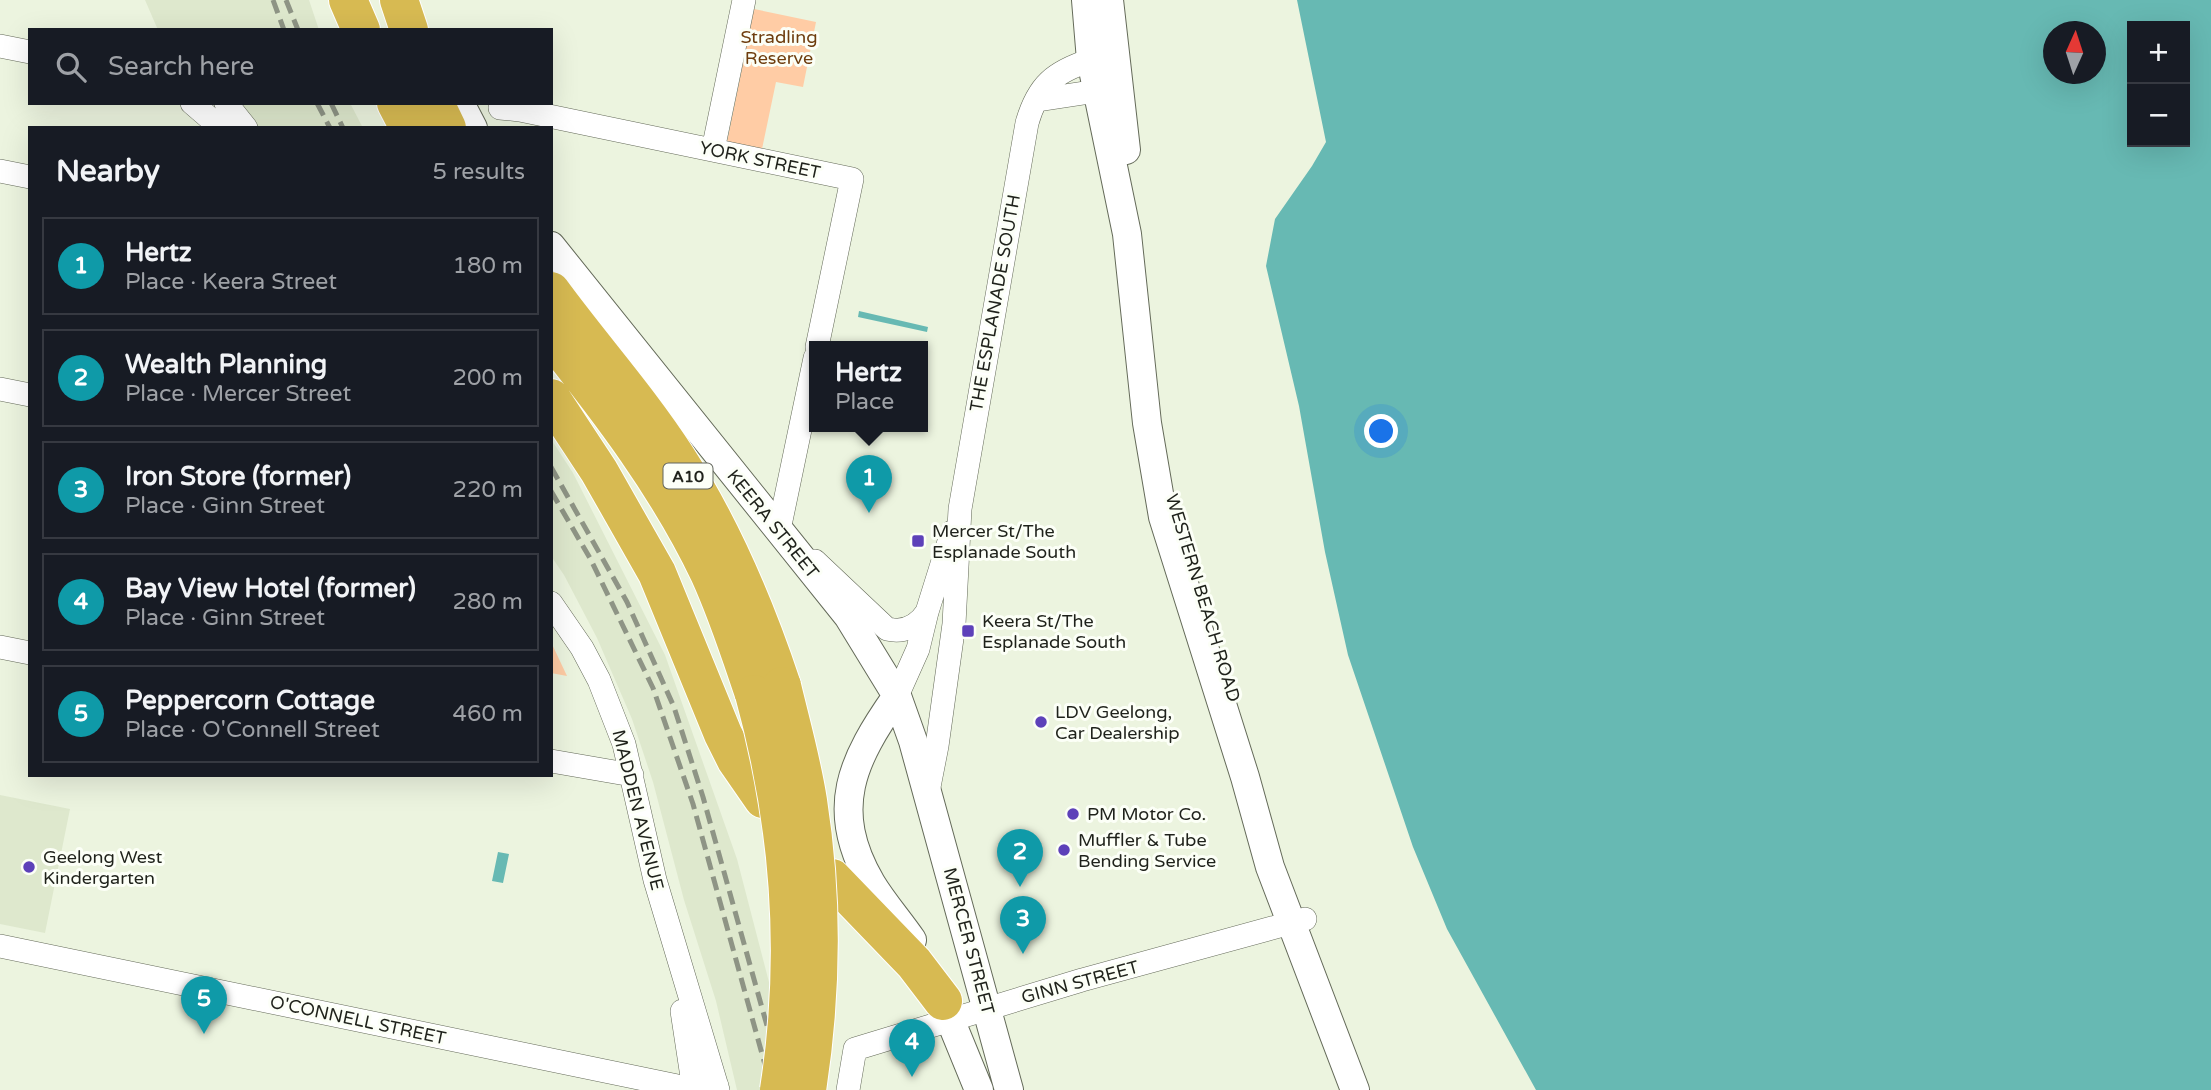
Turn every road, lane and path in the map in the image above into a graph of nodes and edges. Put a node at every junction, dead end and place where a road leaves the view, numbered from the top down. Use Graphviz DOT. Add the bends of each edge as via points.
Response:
graph roads {
  1 [pos="331,0"];
  2 [pos="348,0"];
  3 [pos="744,0"];
  4 [pos="1086,0"];
  5 [pos="1109,0"];
  6 [pos="341,28"];
  7 [pos="360,28"];
  8 [pos="0,46"];
  9 [pos="28,52"];
  10 [pos="1105,75"];
  11 [pos="1038,100"];
  12 [pos="194,105"];
  13 [pos="228,105"];
  14 [pos="375,105"];
  15 [pos="397,105"];
  16 [pos="436,105"];
  17 [pos="461,105"];
  18 [pos="500,108"];
  19 [pos="219,126"];
  20 [pos="244,126"];
  21 [pos="385,126"];
  22 [pos="409,126"];
  23 [pos="446,126"];
  24 [pos="473,126"];
  25 [pos="713,150"];
  26 [pos="0,171"];
  27 [pos="28,177"];
  28 [pos="553,248"];
  29 [pos="553,294"];
  30 [pos="553,340"];
  31 [pos="818,341"];
  32 [pos="809,388"];
  33 [pos="0,389"];
  34 [pos="28,395"];
  35 [pos="553,401"];
  36 [pos="960,509"];
  37 [pos="780,532"];
  38 [pos="553,606"];
  39 [pos="927,612"];
  40 [pos="0,646"];
  41 [pos="28,653"];
  42 [pos="768,690"];
  43 [pos="897,696"];
  44 [pos="553,761"];
  45 [pos="632,775"];
  46 [pos="928,792"];
  47 [pos="763,799"];
  48 [pos="832,878"];
  49 [pos="1297,921"];
  50 [pos="0,946"];
  51 [pos="988,1007"];
  52 [pos="947,1010"];
  53 [pos="706,1089"];
  54 [pos="779,1090"];
  55 [pos="807,1090"];
  56 [pos="848,1090"];
  57 [pos="979,1090"];
  58 [pos="1009,1090"];
  59 [pos="1355,1090"];
  60 [pos="1370,1090"];
  1 -- 6 [label="highway"];
  2 -- 7 [label="highway"];
  3 -- 25 [label="street"];
  4 -- 10 [label="street"];
  5 -- 10 [label="street"];
  8 -- 9 [label="street"];
  10 -- 11 [label="street"];
  10 -- 11 [label="street, THE ESPLANADE SOUTH" via="1066,68 1044,86"];
  10 -- 49 [label="street, WESTERN BEACH ROAD" via="1147,423 1163,517 1270,867"];
  11 -- 36 [label="street, THE ESPLANADE SOUTH" via="1027,124"];
  12 -- 19 [label="street"];
  13 -- 20 [label="street"];
  14 -- 21 [label="highway"];
  15 -- 22 [label="highway"];
  16 -- 23 [label="highway"];
  17 -- 24 [label="street"];
  18 -- 25 [label="street, YORK STREET"];
  25 -- 31 [label="street, YORK STREET" via="852,179"];
  26 -- 27 [label="street"];
  28 -- 37 [label="street, KEERA STREET"];
  29 -- 42 [label="highway, A10" via="654,425 694,487 734,561 765,636"];
  30 -- 42 [label="highway, A10" via="619,424 677,513"];
  32 -- 37 [label="street"];
  33 -- 34 [label="street"];
  35 -- 47 [label="highway" via="657,573 723,733"];
  36 -- 39 [label="street, THE ESPLANADE SOUTH"];
  36 -- 46 [label="street, THE ESPLANADE SOUTH" via="954,625"];
  37 -- 39 [label="street" via="828,571 883,627 906,630"];
  37 -- 43 [label="street, KEERA STREET" via="848,616"];
  38 -- 45 [label="street, MADDEN AVENUE" via="598,680"];
  39 -- 43 [label="street, THE ESPLANADE SOUTH" via="918,649"];
  40 -- 41 [label="street"];
  42 -- 54 [label="highway, A10, bridge" via="766,737 791,912 789,1010"];
  42 -- 55 [label="highway, A10, bridge" via="807,798 818,900 817,1001"];
  43 -- 46 [label="street, KEERA STREET"];
  43 -- 52 [label="street, THE ESPLANADE SOUTH" via="856,764 850,823 865,872 918,948"];
  44 -- 45 [label="street"];
  45 -- 53 [label="street, MADDEN AVENUE"];
  46 -- 51 [label="street, MERCER STREET"];
  48 -- 52 [label="highway" via="914,963"];
  49 -- 51 [label="street, GINN STREET"];
  49 -- 59 [label="street, WESTERN BEACH ROAD"];
  49 -- 60 [label="street, WESTERN BEACH ROAD"];
  50 -- 53 [label="street, O'CONNELL STREET"];
  51 -- 52 [label="street, GINN STREET"];
  51 -- 58 [label="street, MERCER STREET"];
  52 -- 56 [label="street, GINN STREET" via="932,1027 855,1049"];
  52 -- 57 [label="street"];
}
